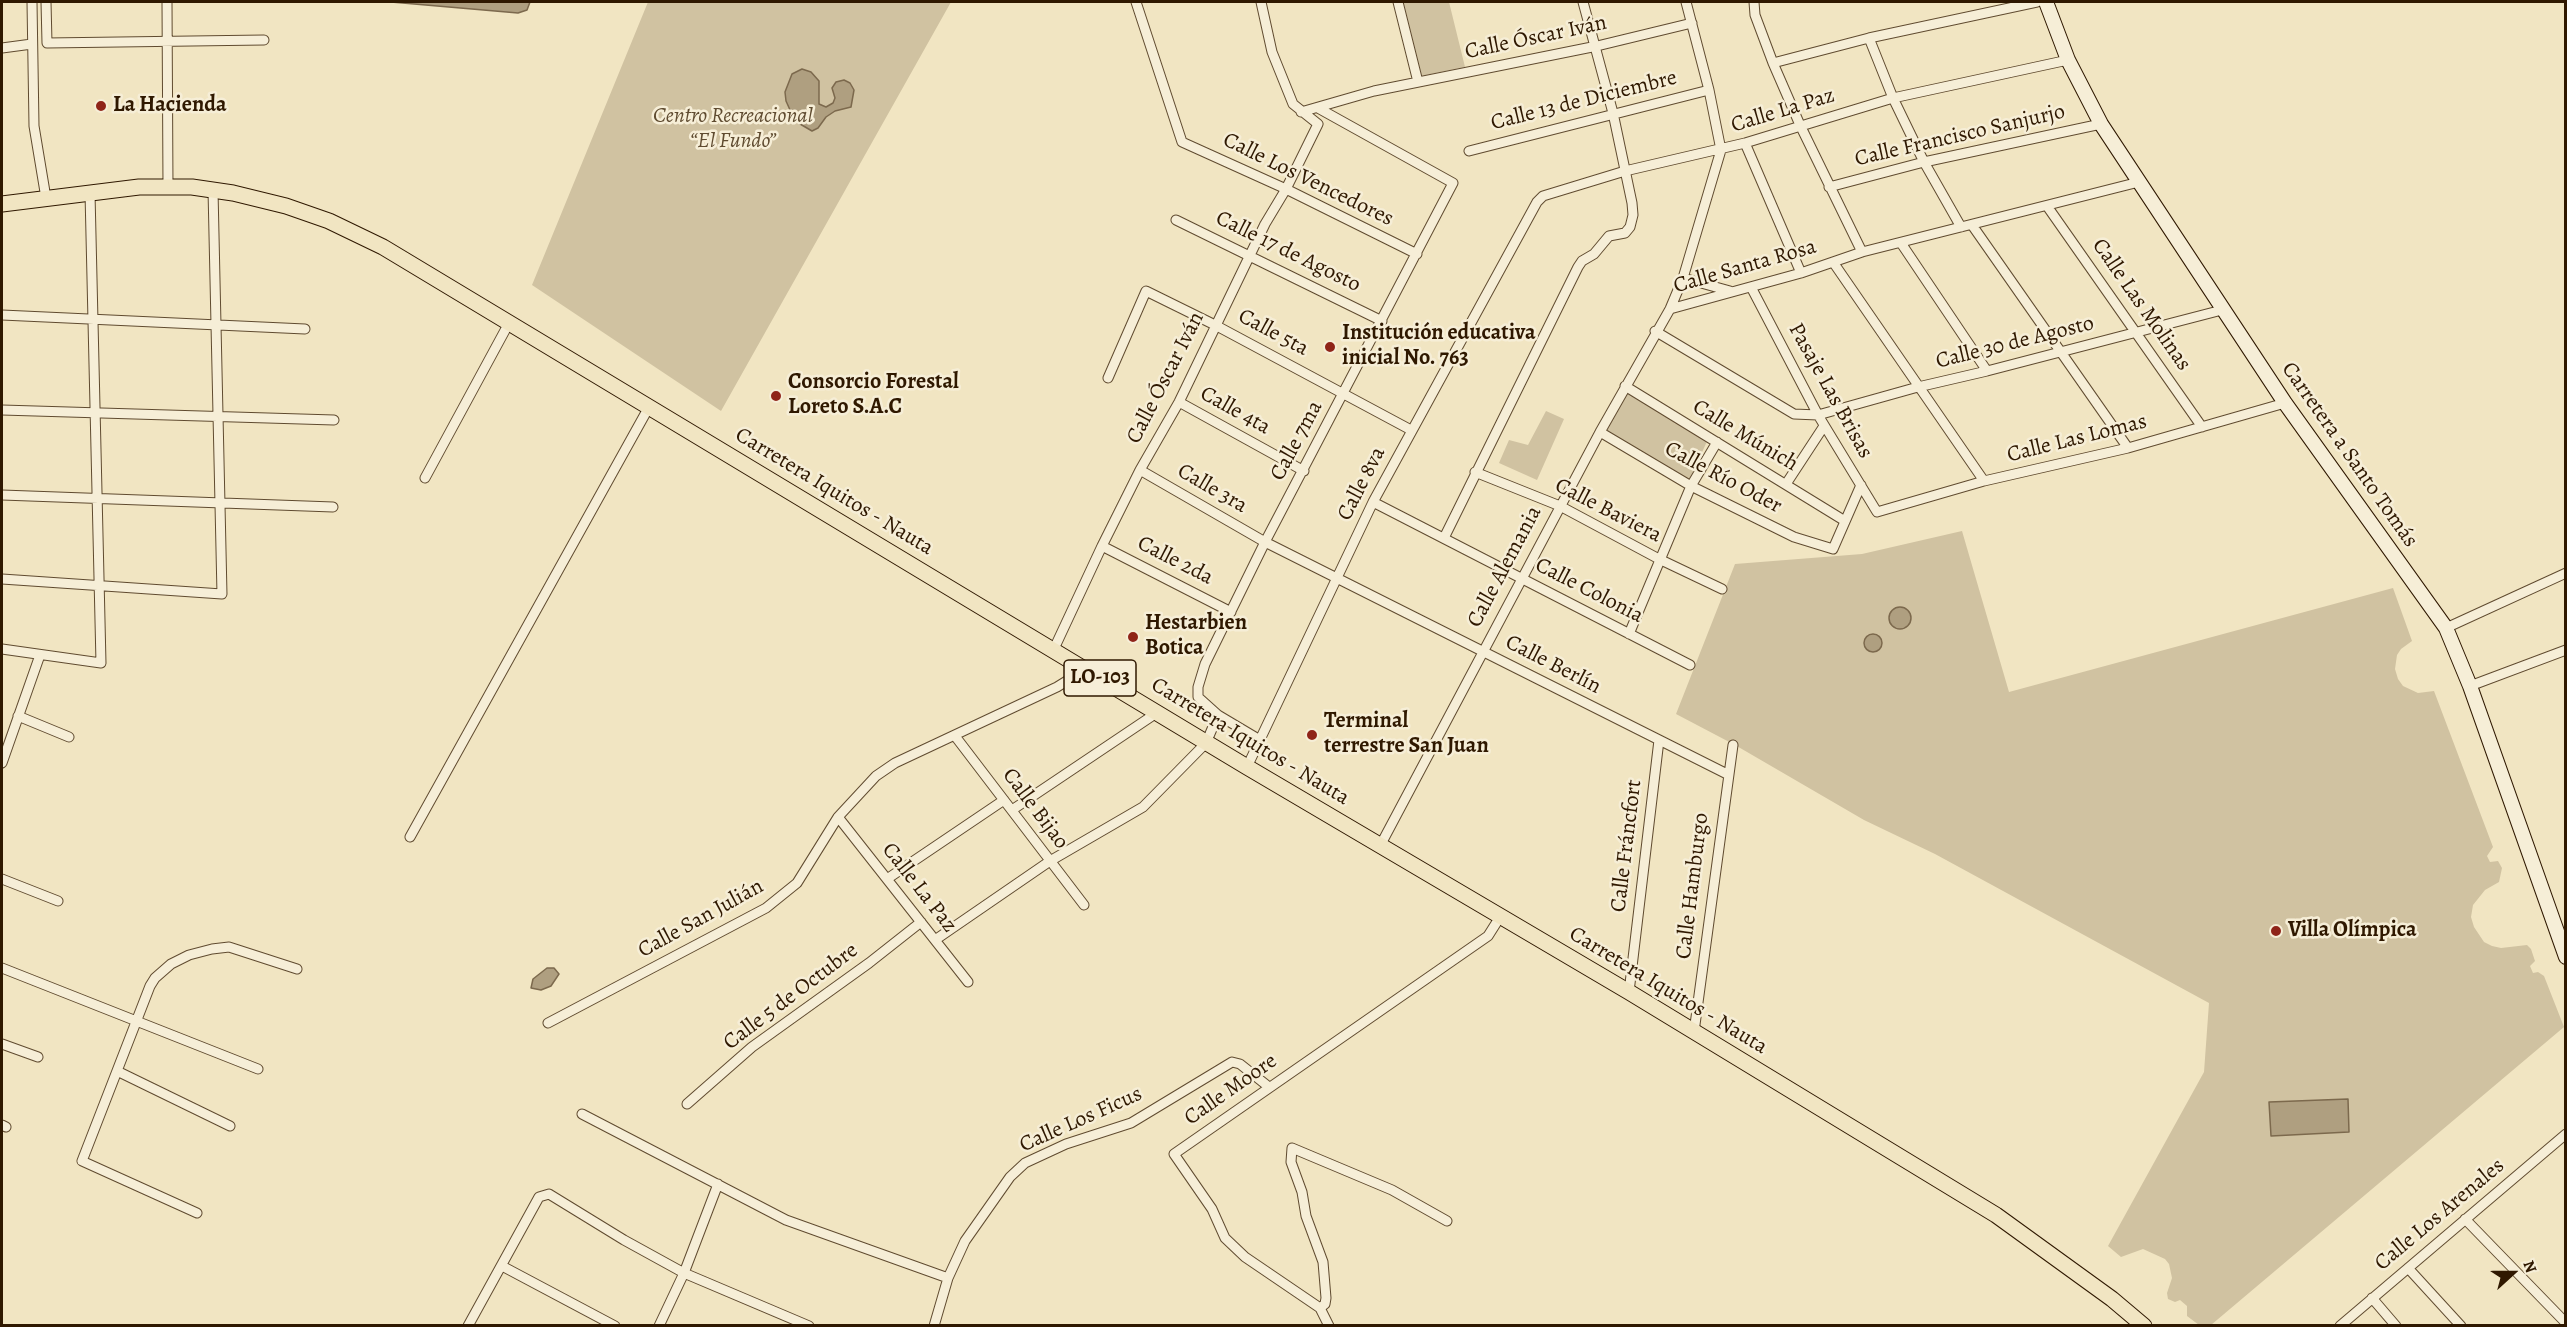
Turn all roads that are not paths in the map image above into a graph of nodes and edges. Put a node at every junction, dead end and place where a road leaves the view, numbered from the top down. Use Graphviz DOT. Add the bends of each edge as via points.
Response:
graph roads {
  1 [pos="32,2"];
  2 [pos="46,2"];
  3 [pos="167,2"];
  4 [pos="1136,2"];
  5 [pos="1261,2"];
  6 [pos="1398,2"];
  7 [pos="1583,2"];
  8 [pos="1686,2"];
  9 [pos="1754,2"];
  10 [pos="2037,2"];
  11 [pos="2046,2"];
  12 [pos="1692,23"];
  13 [pos="1869,38"];
  14 [pos="264,40"];
  15 [pos="167,43"];
  16 [pos="32,44"];
  17 [pos="1597,46"];
  18 [pos="2,48"];
  19 [pos="2068,60"];
  20 [pos="1773,63"];
  21 [pos="1418,82"];
  22 [pos="1709,90"];
  23 [pos="1893,98"];
  24 [pos="1318,108"];
  25 [pos="1301,112"];
  26 [pos="1613,113"];
  27 [pos="2101,124"];
  28 [pos="1800,125"];
  29 [pos="1745,143"];
  30 [pos="1721,150"];
  31 [pos="1469,151"];
  32 [pos="1924,162"];
  33 [pos="1625,171"];
  34 [pos="2139,183"];
  35 [pos="168,187"];
  36 [pos="1829,187"];
  37 [pos="1286,189"];
  38 [pos="213,190"];
  39 [pos="90,193"];
  40 [pos="46,198"];
  41 [pos="2,204"];
  42 [pos="2047,206"];
  43 [pos="1176,220"];
  44 [pos="1526,225"];
  45 [pos="1972,225"];
  46 [pos="1961,227"];
  47 [pos="1901,243"];
  48 [pos="1862,252"];
  49 [pos="1250,254"];
  50 [pos="1417,254"];
  51 [pos="1833,262"];
  52 [pos="1801,273"];
  53 [pos="1683,278"];
  54 [pos="1751,287"];
  55 [pos="1732,292"];
  56 [pos="1670,309"];
  57 [pos="2222,310"];
  58 [pos="2,315"];
  59 [pos="93,319"];
  60 [pos="1382,321"];
  61 [pos="509,323"];
  62 [pos="217,325"];
  63 [pos="1215,325"];
  64 [pos="305,329"];
  65 [pos="1655,331"];
  66 [pos="2136,332"];
  67 [pos="2060,352"];
  68 [pos="1987,371"];
  69 [pos="1107,378"];
  70 [pos="1625,386"];
  71 [pos="1918,387"];
  72 [pos="1344,393"];
  73 [pos="1179,402"];
  74 [pos="2285,403"];
  75 [pos="649,407"];
  76 [pos="2,410"];
  77 [pos="95,413"];
  78 [pos="1818,415"];
  79 [pos="219,416"];
  80 [pos="334,420"];
  81 [pos="1824,426"];
  82 [pos="2202,427"];
  83 [pos="1411,430"];
  84 [pos="1600,432"];
  85 [pos="1717,442"];
  86 [pos="2128,447"];
  87 [pos="1140,470"];
  88 [pos="1304,471"];
  89 [pos="1475,472"];
  90 [pos="425,478"];
  91 [pos="1984,481"];
  92 [pos="1786,484"];
  93 [pos="1691,486"];
  94 [pos="1861,486"];
  95 [pos="2,495"];
  96 [pos="97,499"];
  97 [pos="1373,502"];
  98 [pos="220,503"];
  99 [pos="333,507"];
  100 [pos="1560,507"];
  101 [pos="1877,512"];
  102 [pos="1845,520"];
  103 [pos="1444,538"];
  104 [pos="1265,542"];
  105 [pos="1102,546"];
  106 [pos="1659,559"];
  107 [pos="2565,573"];
  108 [pos="1337,578"];
  109 [pos="1521,578"];
  110 [pos="2,579"];
  111 [pos="100,586"];
  112 [pos="1722,589"];
  113 [pos="1231,612"];
  114 [pos="2446,628"];
  115 [pos="1629,634"];
  116 [pos="2,649"];
  117 [pos="2565,650"];
  118 [pos="1053,651"];
  119 [pos="1482,651"];
  120 [pos="40,655"];
  121 [pos="1690,665"];
  122 [pos="1086,669"];
  123 [pos="2470,686"];
  124 [pos="1158,712"];
  125 [pos="1218,715"];
  126 [pos="18,716"];
  127 [pos="955,736"];
  128 [pos="69,737"];
  129 [pos="1260,740"];
  130 [pos="1659,740"];
  131 [pos="1206,743"];
  132 [pos="1733,745"];
  133 [pos="2,763"];
  134 [pos="1247,767"];
  135 [pos="1727,774"];
  136 [pos="1004,801"];
  137 [pos="1011,810"];
  138 [pos="838,817"];
  139 [pos="410,837"];
  140 [pos="1380,846"];
  141 [pos="1050,861"];
  142 [pos="2,879"];
  143 [pos="887,879"];
  144 [pos="57,901"];
  145 [pos="1084,905"];
  146 [pos="1500,916"];
  147 [pos="921,922"];
  148 [pos="935,940"];
  149 [pos="2565,957"];
  150 [pos="2,968"];
  151 [pos="297,969"];
  152 [pos="968,982"];
  153 [pos="1629,993"];
  154 [pos="136,1021"];
  155 [pos="549,1023"];
  156 [pos="1694,1032"];
  157 [pos="2,1044"];
  158 [pos="38,1057"];
  159 [pos="258,1069"];
  160 [pos="117,1071"];
  161 [pos="1269,1087"];
  162 [pos="687,1104"];
  163 [pos="582,1114"];
  164 [pos="230,1126"];
  165 [pos="2565,1134"];
  166 [pos="718,1184"];
  167 [pos="197,1213"];
  168 [pos="2465,1219"];
  169 [pos="1448,1221"];
  170 [pos="502,1266"];
  171 [pos="2408,1268"];
  172 [pos="684,1273"];
  173 [pos="948,1278"];
  174 [pos="2372,1299"];
  175 [pos="1320,1308"];
  176 [pos="2565,1323"];
  177 [pos="468,1326"];
  178 [pos="615,1326"];
  179 [pos="659,1326"];
  180 [pos="809,1326"];
  181 [pos="934,1326"];
  182 [pos="1329,1326"];
  183 [pos="2144,1326"];
  184 [pos="2340,1326"];
  185 [pos="2396,1326"];
  186 [pos="2461,1326"];
  1 -- 16 [label="street"];
  2 -- 15 [label="street" via="47,43"];
  3 -- 15 [label="street"];
  4 -- 37 [label="street, Calle Los Vencedores" via="1182,142"];
  5 -- 25 [label="street" via="1272,52 1293,104"];
  6 -- 21 [label="street"];
  7 -- 17 [label="street"];
  8 -- 12 [label="street, Calle Santa Rosa"];
  9 -- 20 [label="street"];
  10 -- 13 [label="street"];
  11 -- 19 [label="street, Carretera a Santo Tomás"];
  12 -- 17 [label="street, Calle Óscar Iván"];
  12 -- 22 [label="street, Calle Santa Rosa"];
  13 -- 20 [label="street"];
  13 -- 23 [label="street"];
  14 -- 15 [label="street"];
  15 -- 35 [label="street"];
  16 -- 18 [label="street"];
  16 -- 40 [label="street" via="33,126"];
  17 -- 21 [label="street, Calle Óscar Iván"];
  17 -- 26 [label="street"];
  19 -- 23 [label="street, Calle La Paz"];
  19 -- 27 [label="street, Carretera a Santo Tomás"];
  20 -- 28 [label="street"];
  21 -- 24 [label="street, Calle Óscar Iván"];
  22 -- 26 [label="street, Calle 13 de Diciembre"];
  22 -- 30 [label="street, Calle Santa Rosa"];
  23 -- 28 [label="street, Calle La Paz"];
  23 -- 32 [label="street"];
  24 -- 25 [label="street, Calle Óscar Iván"];
  24 -- 50 [label="street, Calle 7ma" via="1453,183"];
  25 -- 37 [label="street, Calle Óscar Iván" via="1318,124"];
  26 -- 31 [label="street, Calle 13 de Diciembre"];
  26 -- 33 [label="street"];
  27 -- 32 [label="street, Calle Francisco Sanjurjo"];
  27 -- 34 [label="street, Carretera a Santo Tomás"];
  28 -- 29 [label="street, Calle La Paz"];
  28 -- 36 [label="street"];
  29 -- 30 [label="street, Calle La Paz"];
  29 -- 52 [label="street"];
  30 -- 33 [label="street, Calle La Paz"];
  30 -- 53 [label="street, Calle Santa Rosa"];
  32 -- 36 [label="street, Calle Francisco Sanjurjo"];
  32 -- 46 [label="street"];
  33 -- 44 [label="street, Calle La Paz" via="1543,196"];
  33 -- 89 [label="street" via="1632,203 1630,226 1624,233 1609,236 1594,254 1582,261"];
  34 -- 42 [label="street, Calle Santa Rosa"];
  34 -- 57 [label="street, Carretera a Santo Tomás"];
  35 -- 38 [label="main road, Carretera Iquitos - Nauta / LO-103"];
  35 -- 39 [label="main road, Carretera Iquitos - Nauta / LO-103"];
  36 -- 48 [label="street"];
  37 -- 49 [label="street, Calle Óscar Iván"];
  37 -- 50 [label="street, Calle Los Vencedores"];
  38 -- 61 [label="main road, Carretera Iquitos - Nauta / LO-103" via="286,206 329,221 384,247"];
  38 -- 62 [label="street"];
  39 -- 40 [label="main road, Carretera Iquitos - Nauta / LO-103"];
  39 -- 59 [label="street"];
  40 -- 41 [label="main road, Carretera Iquitos - Nauta / LO-103"];
  42 -- 45 [label="street, Calle Santa Rosa"];
  42 -- 66 [label="street, Calle Las Molinas"];
  43 -- 49 [label="street, Calle 17 de Agosto"];
  44 -- 83 [label="street, Calle 8va"];
  45 -- 46 [label="street, Calle Santa Rosa"];
  45 -- 67 [label="street"];
  46 -- 47 [label="street, Calle Santa Rosa"];
  47 -- 48 [label="street, Calle Santa Rosa"];
  47 -- 68 [label="street"];
  48 -- 51 [label="street, Calle Santa Rosa"];
  49 -- 60 [label="street, Calle 17 de Agosto"];
  49 -- 63 [label="street, Calle Óscar Iván"];
  50 -- 60 [label="street, Calle 7ma"];
  51 -- 52 [label="street, Calle Santa Rosa"];
  51 -- 71 [label="street"];
  52 -- 54 [label="street, Calle Santa Rosa"];
  53 -- 55 [label="street"];
  53 -- 56 [label="street, Calle Santa Rosa"];
  54 -- 55 [label="street, Calle Santa Rosa"];
  54 -- 78 [label="street, Pasaje Las Brisas"];
  55 -- 56 [label="street, Calle Santa Rosa"];
  56 -- 65 [label="street, Calle Alemania"];
  57 -- 66 [label="street, Calle 30 de Agosto"];
  57 -- 74 [label="street, Carretera a Santo Tomás"];
  58 -- 59 [label="street"];
  59 -- 62 [label="street"];
  59 -- 77 [label="street"];
  60 -- 72 [label="street, Calle 7ma"];
  61 -- 75 [label="main road, Carretera Iquitos - Nauta / LO-103"];
  61 -- 90 [label="street"];
  62 -- 64 [label="street"];
  62 -- 79 [label="street"];
  63 -- 69 [label="street, Calle 5ta" via="1146,291"];
  63 -- 72 [label="street, Calle 5ta"];
  63 -- 73 [label="street, Calle Óscar Iván"];
  65 -- 70 [label="street, Calle Alemania"];
  65 -- 78 [label="street" via="1794,414"];
  66 -- 67 [label="street, Calle 30 de Agosto"];
  66 -- 82 [label="street, Calle Las Molinas"];
  67 -- 68 [label="street, Calle 30 de Agosto"];
  67 -- 86 [label="street"];
  68 -- 71 [label="street, Calle 30 de Agosto"];
  70 -- 84 [label="street, Calle Alemania"];
  70 -- 85 [label="street, Calle Múnich"];
  71 -- 78 [label="street, Calle 30 de Agosto"];
  71 -- 91 [label="street"];
  72 -- 83 [label="street, Calle 5ta"];
  72 -- 88 [label="street, Calle 7ma"];
  73 -- 87 [label="street, Calle Óscar Iván"];
  73 -- 88 [label="street, Calle 4ta"];
  74 -- 82 [label="street, Calle Las Lomas"];
  74 -- 114 [label="street, Carretera a Santo Tomás"];
  75 -- 118 [label="main road, Carretera Iquitos - Nauta / LO-103"];
  75 -- 139 [label="street"];
  76 -- 77 [label="street"];
  77 -- 79 [label="street"];
  77 -- 96 [label="street"];
  78 -- 81 [label="street, Pasaje Las Brisas"];
  79 -- 80 [label="street"];
  79 -- 98 [label="street"];
  81 -- 92 [label="street"];
  81 -- 94 [label="street, Pasaje Las Brisas"];
  82 -- 86 [label="street, Calle Las Lomas"];
  83 -- 97 [label="street, Calle 8va"];
  84 -- 93 [label="street, Calle Río Oder"];
  84 -- 100 [label="street, Calle Alemania"];
  85 -- 92 [label="street, Calle Múnich"];
  85 -- 93 [label="street"];
  86 -- 91 [label="street, Calle Las Lomas"];
  87 -- 104 [label="street, Calle 3ra"];
  87 -- 105 [label="street, Calle Óscar Iván"];
  88 -- 104 [label="street, Calle 7ma"];
  89 -- 100 [label="street, Calle Baviera"];
  89 -- 103 [label="street"];
  91 -- 101 [label="street, Calle Las Lomas"];
  92 -- 102 [label="street, Calle Múnich"];
  93 -- 102 [label="street, Calle Río Oder" via="1794,537 1833,549"];
  93 -- 106 [label="street"];
  94 -- 101 [label="street, Pasaje Las Brisas"];
  94 -- 102 [label="street"];
  95 -- 96 [label="street"];
  96 -- 98 [label="street"];
  96 -- 111 [label="street"];
  97 -- 103 [label="street, Calle Colonia"];
  97 -- 108 [label="street, Calle 8va"];
  98 -- 99 [label="street"];
  98 -- 111 [label="street" via="222,594"];
  100 -- 106 [label="street, Calle Baviera"];
  100 -- 109 [label="street, Calle Alemania"];
  103 -- 109 [label="street, Calle Colonia"];
  104 -- 108 [label="street, Calle Berlín"];
  104 -- 113 [label="street, Calle 7ma"];
  105 -- 113 [label="street, Calle 2da"];
  105 -- 118 [label="street, Calle Óscar Iván"];
  106 -- 112 [label="street, Calle Baviera"];
  106 -- 115 [label="street"];
  107 -- 114 [label="street"];
  108 -- 119 [label="street, Calle Berlín"];
  108 -- 129 [label="street, Calle 8va"];
  109 -- 115 [label="street, Calle Colonia"];
  109 -- 119 [label="street, Calle Alemania"];
  110 -- 111 [label="street"];
  111 -- 120 [label="street" via="101,663"];
  113 -- 125 [label="street, Calle 7ma" via="1198,687 1198,697"];
  114 -- 123 [label="street, Carretera a Santo Tomás"];
  115 -- 121 [label="street, Calle Colonia"];
  116 -- 120 [label="street"];
  117 -- 123 [label="street"];
  118 -- 122 [label="main road, Carretera Iquitos - Nauta / LO-103"];
  119 -- 130 [label="street, Calle Berlín"];
  119 -- 140 [label="street, Calle Alemania"];
  120 -- 126 [label="street"];
  122 -- 124 [label="main road, Carretera Iquitos - Nauta / LO-103"];
  122 -- 127 [label="street, Calle San Julián" via="1058,687"];
  123 -- 149 [label="street, Carretera a Santo Tomás"];
  124 -- 131 [label="main road, Carretera Iquitos - Nauta / LO-103"];
  124 -- 137 [label="street"];
  125 -- 129 [label="street, Calle 7ma"];
  125 -- 131 [label="street"];
  126 -- 128 [label="street"];
  126 -- 133 [label="street"];
  127 -- 136 [label="street, Calle Bijao"];
  127 -- 138 [label="street, Calle San Julián" via="876,776"];
  129 -- 134 [label="street, Calle 8va"];
  130 -- 135 [label="street, Calle Berlín"];
  130 -- 153 [label="street, Calle Fráncfort"];
  131 -- 134 [label="main road, Carretera Iquitos - Nauta / LO-103"];
  131 -- 141 [label="street" via="1143,807"];
  132 -- 135 [label="street, Calle Hamburgo"];
  134 -- 140 [label="main road, Carretera Iquitos - Nauta / LO-103"];
  135 -- 156 [label="street, Calle Hamburgo"];
  136 -- 137 [label="street, Calle Bijao"];
  136 -- 143 [label="street"];
  137 -- 141 [label="street, Calle Bijao"];
  138 -- 143 [label="street, Calle La Paz"];
  138 -- 155 [label="street, Calle San Julián" via="797,883 766,908"];
  140 -- 146 [label="main road, Carretera Iquitos - Nauta / LO-103"];
  141 -- 145 [label="street, Calle Bijao"];
  141 -- 148 [label="street"];
  142 -- 144 [label="street"];
  143 -- 147 [label="street, Calle La Paz"];
  146 -- 153 [label="main road, Carretera Iquitos - Nauta / LO-103"];
  146 -- 161 [label="street, Calle Moore" via="1488,936"];
  147 -- 148 [label="street, Calle La Paz"];
  147 -- 162 [label="street, Calle 5 de Octubre" via="752,1047"];
  148 -- 152 [label="street, Calle La Paz"];
  150 -- 154 [label="street"];
  151 -- 154 [label="street" via="229,947 189,955 155,978"];
  153 -- 156 [label="main road, Carretera Iquitos - Nauta / LO-103"];
  154 -- 159 [label="street"];
  154 -- 160 [label="street"];
  156 -- 183 [label="main road, Carretera Iquitos - Nauta / LO-103" via="1996,1215"];
  157 -- 158 [label="street"];
  160 -- 164 [label="street"];
  160 -- 167 [label="street" via="82,1161"];
  161 -- 173 [label="street, Calle Los Ficus" via="1232,1062 1131,1123 1025,1162 965,1241"];
  161 -- 175 [label="street, Calle Moore" via="1174,1154 1212,1209 1225,1238 1245,1257"];
  163 -- 166 [label="street"];
  165 -- 168 [label="street, Calle Los Arenales"];
  166 -- 172 [label="street"];
  166 -- 173 [label="street" via="786,1220"];
  168 -- 171 [label="street, Calle Los Arenales"];
  168 -- 176 [label="street"];
  169 -- 175 [label="street" via="1392,1190 1292,1148 1291,1162 1323,1262 1326,1298"];
  170 -- 172 [label="street" via="539,1197 549,1194"];
  170 -- 177 [label="street"];
  170 -- 178 [label="street"];
  171 -- 174 [label="street, Calle Los Arenales"];
  171 -- 186 [label="street"];
  172 -- 179 [label="street"];
  172 -- 180 [label="street"];
  173 -- 181 [label="street"];
  174 -- 184 [label="street, Calle Los Arenales"];
  174 -- 185 [label="street"];
  175 -- 182 [label="street, Calle Moore"];
}
